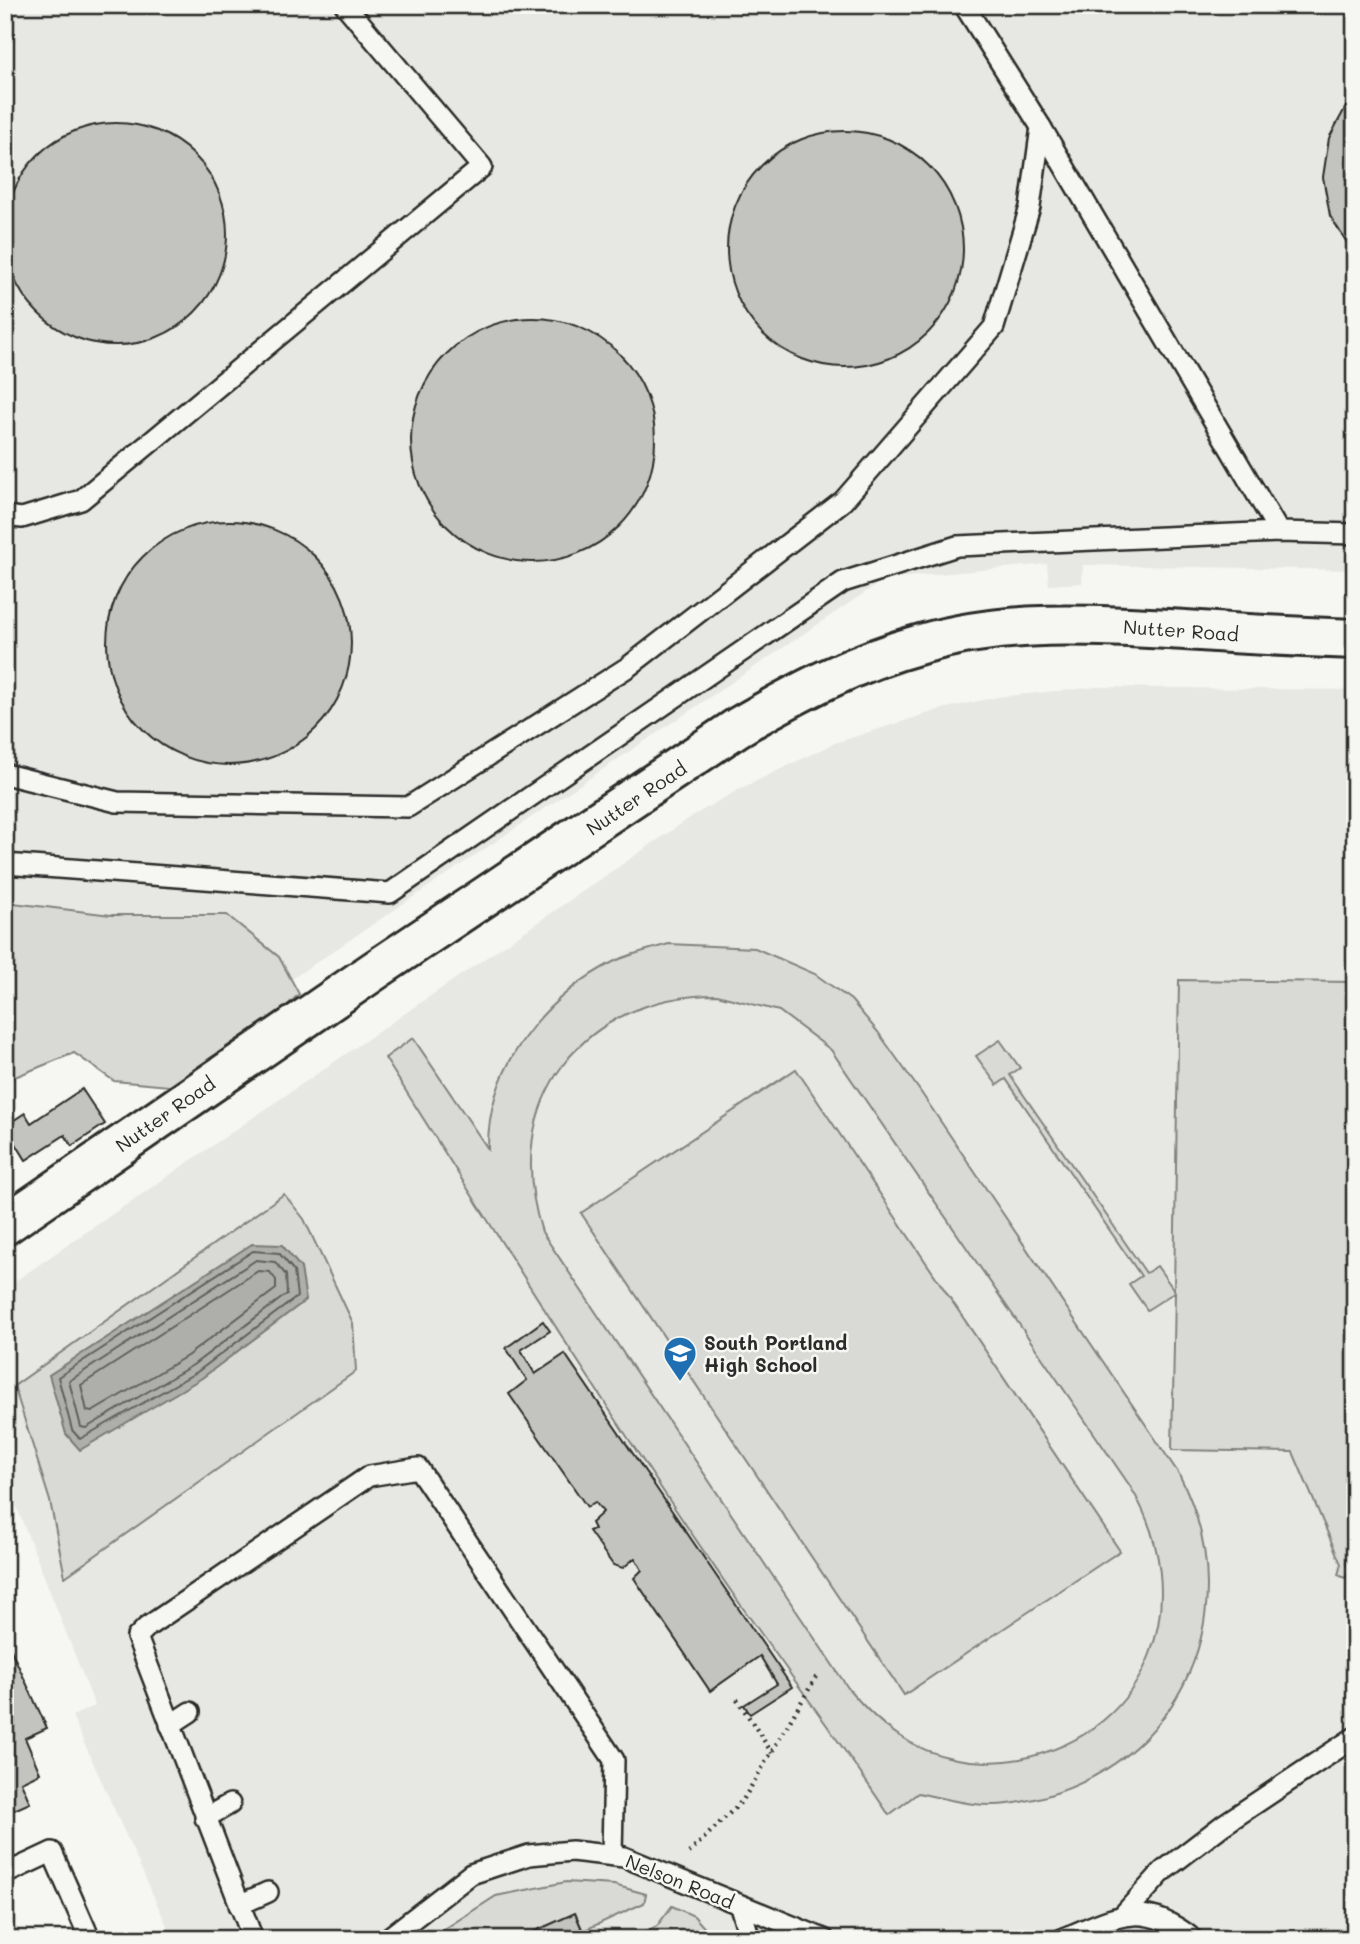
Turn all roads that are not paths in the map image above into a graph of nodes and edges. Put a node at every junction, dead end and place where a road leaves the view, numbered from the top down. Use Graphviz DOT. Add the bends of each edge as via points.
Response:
graph roads {
  1 [pos="345,5"];
  2 [pos="964,5"];
  3 [pos="1041,127"];
  4 [pos="5,516"];
  5 [pos="1279,532"];
  6 [pos="1355,534"];
  7 [pos="1355,639"];
  8 [pos="5,774"];
  9 [pos="5,864"];
  10 [pos="5,1225"];
  11 [pos="190,1712"];
  12 [pos="170,1725"];
  13 [pos="1355,1737"];
  14 [pos="230,1804"];
  15 [pos="205,1818"];
  16 [pos="612,1855"];
  17 [pos="5,1874"];
  18 [pos="268,1892"];
  19 [pos="239,1905"];
  20 [pos="740,1906"];
  21 [pos="1124,1914"];
  22 [pos="90,1939"];
  23 [pos="253,1939"];
  24 [pos="387,1939"];
  25 [pos="750,1939"];
  26 [pos="824,1939"];
  27 [pos="1062,1939"];
  28 [pos="1193,1939"];
  1 -- 4 [label="lane" via="482,167 81,500 22,518"];
  2 -- 3 [label="lane"];
  3 -- 5 [label="lane"];
  3 -- 8 [label="lane" via="1030,207 994,327 844,501 628,667 408,807 117,802"];
  5 -- 6 [label="lane"];
  5 -- 9 [label="lane" via="957,546 844,582 390,893"];
  7 -- 10 [label="street, Nutter Road" via="1081,624 1029,626 951,636 857,665 738,727"];
  11 -- 12 [label="lane"];
  12 -- 15 [label="lane"];
  12 -- 16 [label="lane" via="137,1637 369,1476 418,1468 614,1760"];
  13 -- 21 [label="lane" via="1223,1825 1163,1871"];
  14 -- 15 [label="lane"];
  15 -- 19 [label="lane"];
  16 -- 20 [label="lane, Nelson Road"];
  16 -- 24 [label="lane, Nelson Road" via="572,1851 529,1855 471,1874"];
  17 -- 22 [label="lane" via="52,1852"];
  18 -- 19 [label="lane"];
  19 -- 23 [label="lane"];
  20 -- 25 [label="lane"];
  20 -- 26 [label="lane, Nelson Road"];
  21 -- 27 [label="lane"];
  21 -- 28 [label="lane" via="1150,1915"];
}
